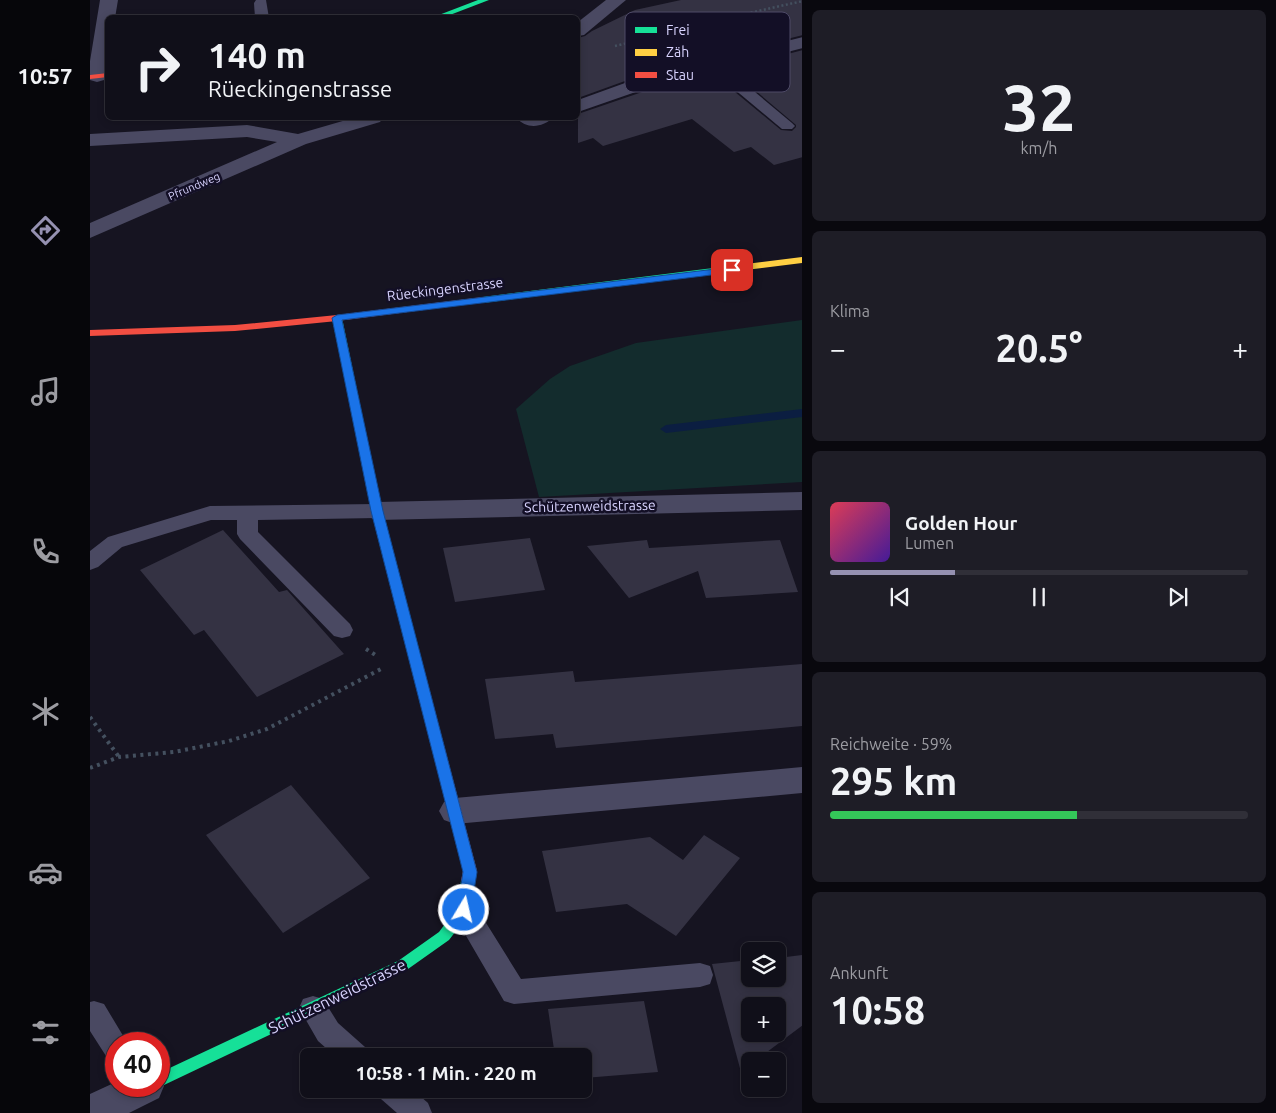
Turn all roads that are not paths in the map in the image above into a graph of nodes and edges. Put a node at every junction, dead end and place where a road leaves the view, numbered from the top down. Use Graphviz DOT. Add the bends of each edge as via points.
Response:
graph roads {
  1 [pos="109,0"];
  2 [pos="485,0"];
  3 [pos="617,0"];
  4 [pos="261,3"];
  5 [pos="107,15"];
  6 [pos="262,15"];
  7 [pos="442,15"];
  8 [pos="105,28"];
  9 [pos="580,29"];
  10 [pos="98,76"];
  11 [pos="625,89"];
  12 [pos="746,92"];
  13 [pos="580,105"];
  14 [pos="366,120"];
  15 [pos="787,126"];
  16 [pos="90,140"];
  17 [pos="299,140"];
  18 [pos="90,231"];
  19 [pos="802,260"];
  20 [pos="337,318"];
  21 [pos="90,333"];
  22 [pos="802,501"];
  23 [pos="377,511"];
  24 [pos="248,512"];
  25 [pos="90,562"];
  26 [pos="342,630"];
  27 [pos="802,780"];
  28 [pos="455,811"];
  29 [pos="464,910"];
  30 [pos="700,975"];
  31 [pos="312,1008"];
  32 [pos="94,1012"];
  33 [pos="107,1032"];
  34 [pos="346,1048"];
  35 [pos="170,1074"];
  36 [pos="123,1097"];
  37 [pos="401,1098"];
  38 [pos="90,1113"];
  39 [pos="418,1113"];
  1 -- 5 [label="street"];
  2 -- 7 [label="street"];
  3 -- 9 [label="street"];
  4 -- 6 [label="lane"];
  8 -- 10 [label="street"];
  11 -- 13 [label="street"];
  12 -- 15 [label="lane"];
  14 -- 17 [label="street, Pfrundweg"];
  16 -- 17 [label="street, Pfrundweg" via="247,131"];
  17 -- 18 [label="street, Pfrundweg"];
  19 -- 20 [label="street, Rüeckingenstrasse"];
  20 -- 21 [label="street, Rüeckingenstrasse" via="234,328"];
  20 -- 23 [label="street, Schützenweidstrasse"];
  22 -- 23 [label="street, Schützenweidstrasse"];
  23 -- 24 [label="lane"];
  23 -- 28 [label="street, Schützenweidstrasse"];
  24 -- 25 [label="lane" via="210,513 115,542"];
  24 -- 26 [label="lane" via="246,534"];
  27 -- 28 [label="street"];
  28 -- 29 [label="street, Schützenweidstrasse" via="470,872"];
  29 -- 30 [label="lane" via="514,992"];
  29 -- 31 [label="street, Schützenweidstrasse" via="444,936 403,965"];
  31 -- 34 [label="lane" via="328,1032"];
  31 -- 35 [label="street, Schützenweidstrasse"];
  32 -- 33 [label="lane"];
  36 -- 38 [label="street, Schützenweidstrasse"];
  37 -- 39 [label="lane"];
}
